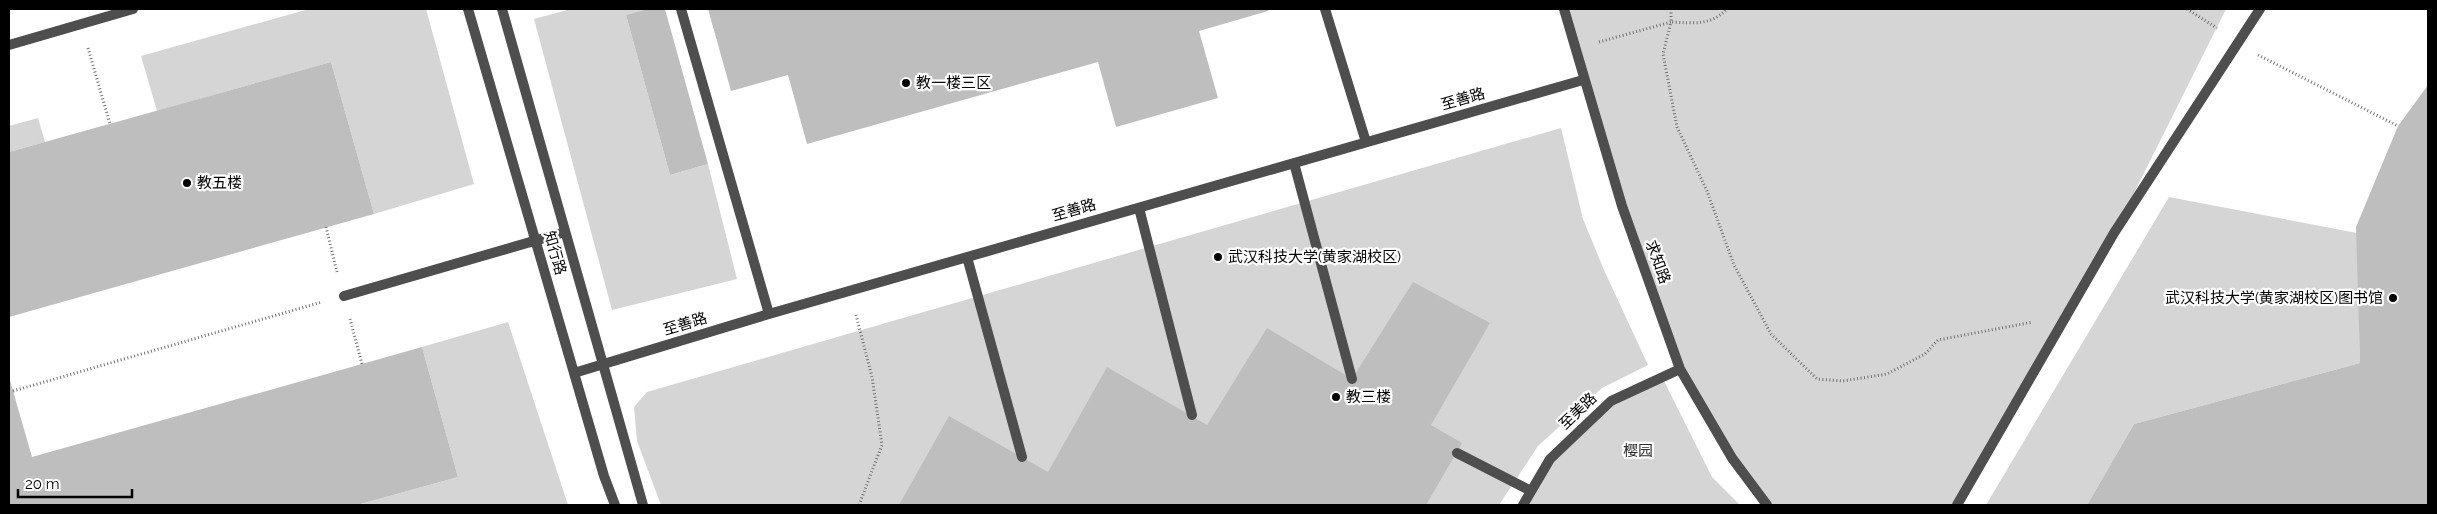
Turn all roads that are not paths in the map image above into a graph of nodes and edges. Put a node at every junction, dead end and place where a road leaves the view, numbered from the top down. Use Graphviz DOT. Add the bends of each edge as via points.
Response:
graph roads {
  1 [pos="133,9"];
  2 [pos="468,9"];
  3 [pos="502,9"];
  4 [pos="680,9"];
  5 [pos="1325,9"];
  6 [pos="1564,9"];
  7 [pos="2260,9"];
  8 [pos="9,45"];
  9 [pos="1583,80"];
  10 [pos="1366,142"];
  11 [pos="1294,163"];
  12 [pos="1139,208"];
  13 [pos="565,232"];
  14 [pos="535,240"];
  15 [pos="967,257"];
  16 [pos="344,296"];
  17 [pos="769,314"];
  18 [pos="602,366"];
  19 [pos="1680,369"];
  20 [pos="574,374"];
  21 [pos="1352,378"];
  22 [pos="1192,415"];
  23 [pos="1457,453"];
  24 [pos="1022,457"];
  25 [pos="1531,491"];
  26 [pos="615,505"];
  27 [pos="643,505"];
  28 [pos="1523,505"];
  29 [pos="1767,505"];
  30 [pos="1957,505"];
  1 -- 8 [label="lane"];
  2 -- 14 [label="lane, 知行路"];
  3 -- 13 [label="lane, 知行路"];
  4 -- 17 [label="lane"];
  5 -- 10 [label="lane"];
  6 -- 9 [label="lane, 求知路"];
  7 -- 30 [label="lane" via="2114,233"];
  9 -- 10 [label="lane, 至善路"];
  9 -- 19 [label="lane, 求知路" via="1622,206"];
  10 -- 11 [label="lane, 至善路"];
  11 -- 12 [label="lane, 至善路"];
  11 -- 21 [label="lane"];
  12 -- 15 [label="lane, 至善路"];
  12 -- 22 [label="lane"];
  13 -- 14 [label="lane"];
  13 -- 18 [label="lane, 知行路"];
  14 -- 16 [label="lane"];
  14 -- 20 [label="lane, 知行路"];
  15 -- 17 [label="lane, 至善路"];
  15 -- 24 [label="lane"];
  17 -- 18 [label="lane, 至善路"];
  18 -- 20 [label="lane, 至善路"];
  18 -- 27 [label="lane, 知行路"];
  19 -- 25 [label="lane, 至美路" via="1611,400 1550,459"];
  19 -- 29 [label="lane, 求知路" via="1732,458"];
  20 -- 26 [label="lane, 知行路"];
  23 -- 25 [label="lane"];
  25 -- 28 [label="lane, 至美路"];
}
